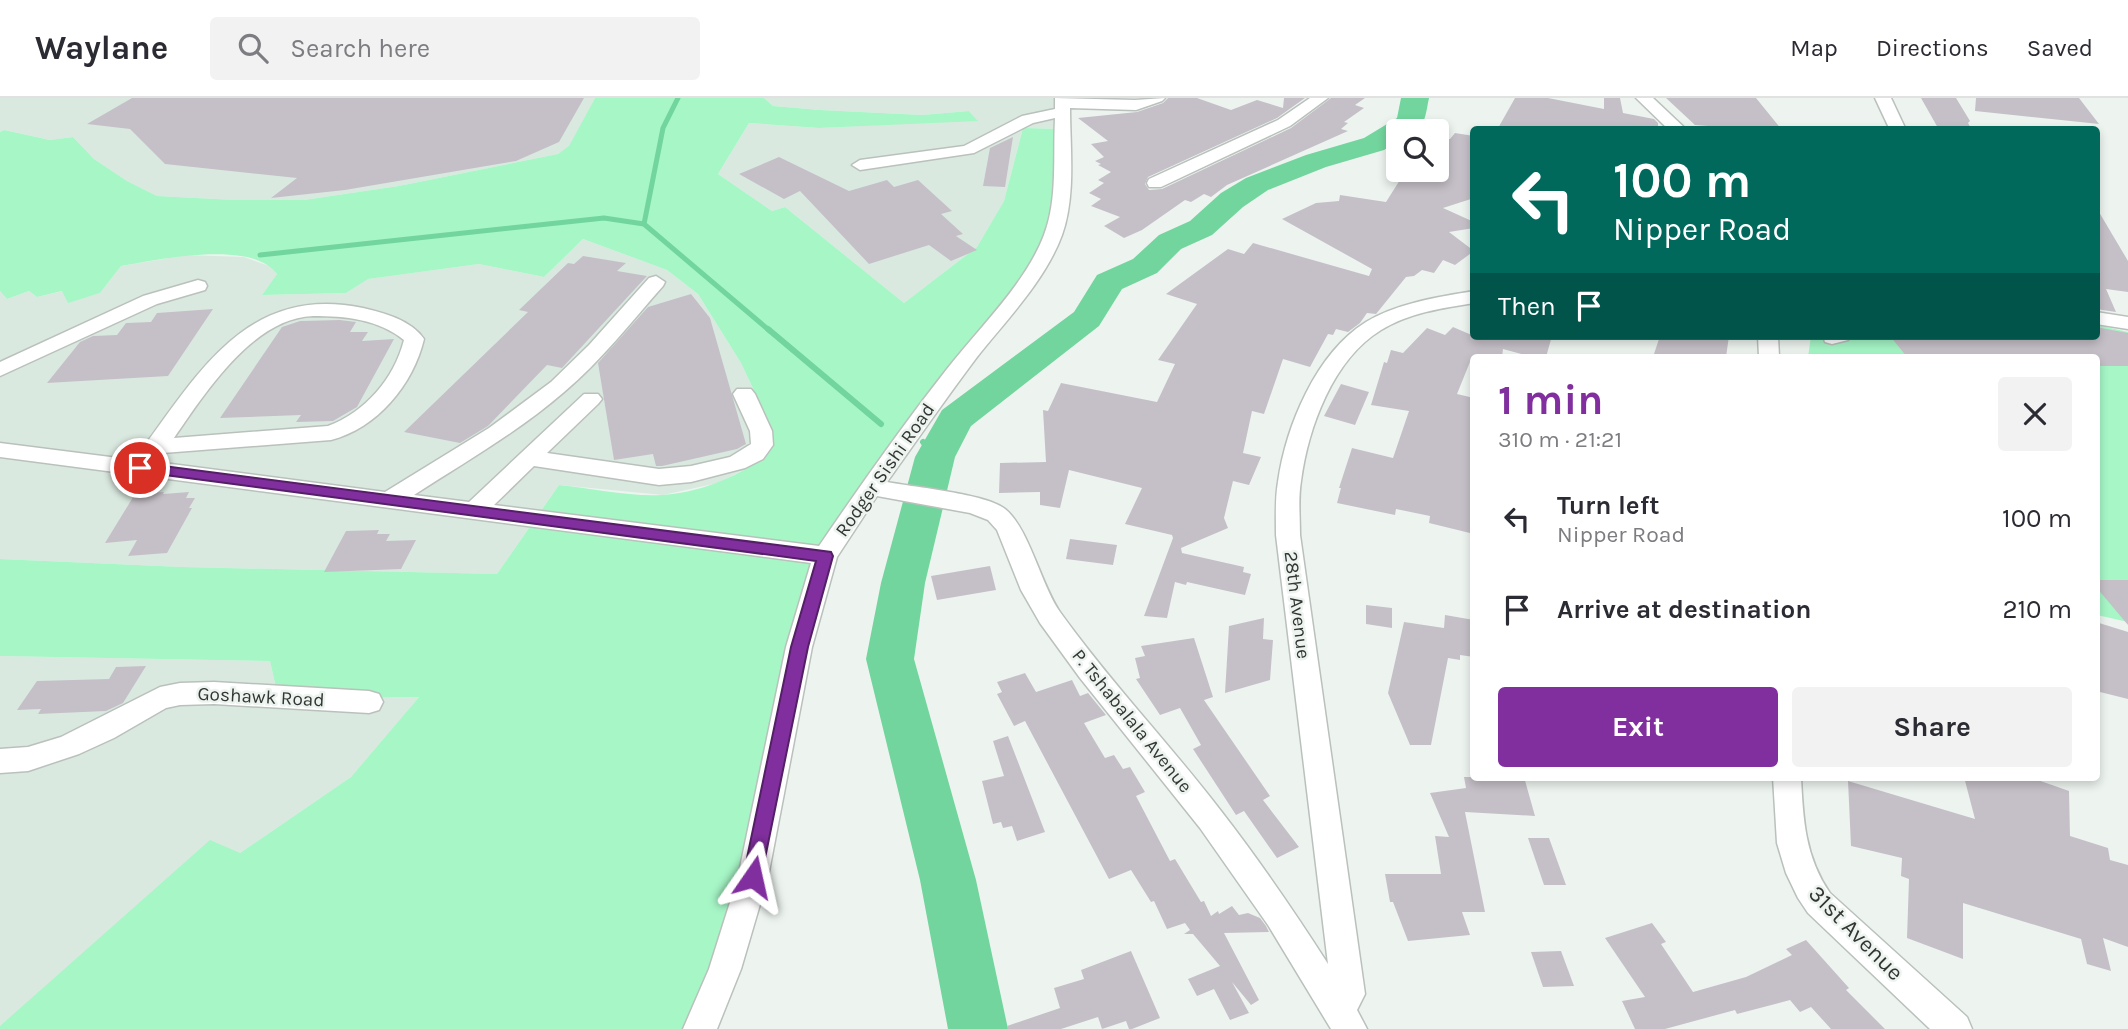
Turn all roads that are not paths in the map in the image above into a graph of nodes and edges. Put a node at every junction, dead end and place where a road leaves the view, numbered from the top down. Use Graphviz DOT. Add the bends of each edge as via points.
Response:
graph roads {
  1 [pos="1157,98"];
  2 [pos="1320,98"];
  3 [pos="1644,98"];
  4 [pos="1883,98"];
  5 [pos="1063,104"];
  6 [pos="1675,126"];
  7 [pos="1896,126"];
  8 [pos="860,165"];
  9 [pos="1155,183"];
  10 [pos="656,282"];
  11 [pos="198,286"];
  12 [pos="1470,298"];
  13 [pos="2100,319"];
  14 [pos="2128,323"];
  15 [pos="0,370"];
  16 [pos="744,394"];
  17 [pos="591,399"];
  18 [pos="157,446"];
  19 [pos="0,450"];
  20 [pos="529,458"];
  21 [pos="140,468"];
  22 [pos="871,487"];
  23 [pos="389,500"];
  24 [pos="474,511"];
  25 [pos="825,556"];
  26 [pos="369,702"];
  27 [pos="0,761"];
  28 [pos="1787,781"];
  29 [pos="1345,1019"];
  30 [pos="700,1029"];
  31 [pos="1955,1029"];
  1 -- 5 [label="street" via="1122,106"];
  2 -- 9 [label="street" via="1261,134"];
  3 -- 6 [label="street"];
  4 -- 7 [label="street"];
  5 -- 8 [label="street" via="968,150"];
  5 -- 22 [label="street, Rodger Sishi Road" via="1060,209 1043,256"];
  10 -- 23 [label="street" via="557,388"];
  11 -- 15 [label="street" via="137,305"];
  12 -- 29 [label="street, 28th Avenue" via="1434,303 1391,318 1364,332 1346,349 1321,390 1291,472 1288,535 1348,994"];
  13 -- 14 [label="street"];
  16 -- 20 [label="street" via="761,431 762,445 737,463 659,477"];
  17 -- 20 [label="street"];
  18 -- 18 [label="street" via="230,352 257,327 272,320 312,310 354,312 407,331 414,339 393,386 351,427 331,433"];
  18 -- 21 [label="street"];
  19 -- 21 [label="street"];
  20 -- 24 [label="street"];
  21 -- 23 [label="street"];
  22 -- 25 [label="street, Rodger Sishi Road"];
  22 -- 29 [label="street, P. Tshabalala Avenue" via="996,514 1007,527 1049,615 1210,818"];
  23 -- 24 [label="street"];
  24 -- 25 [label="street"];
  25 -- 30 [label="street, Rodger Sishi Road" via="799,647 753,877 725,969"];
  26 -- 27 [label="street, Goshawk Road" via="180,694 160,698 69,746 28,759"];
  28 -- 31 [label="street, 31st Avenue" via="1796,864 1805,884 1819,903"];
}
